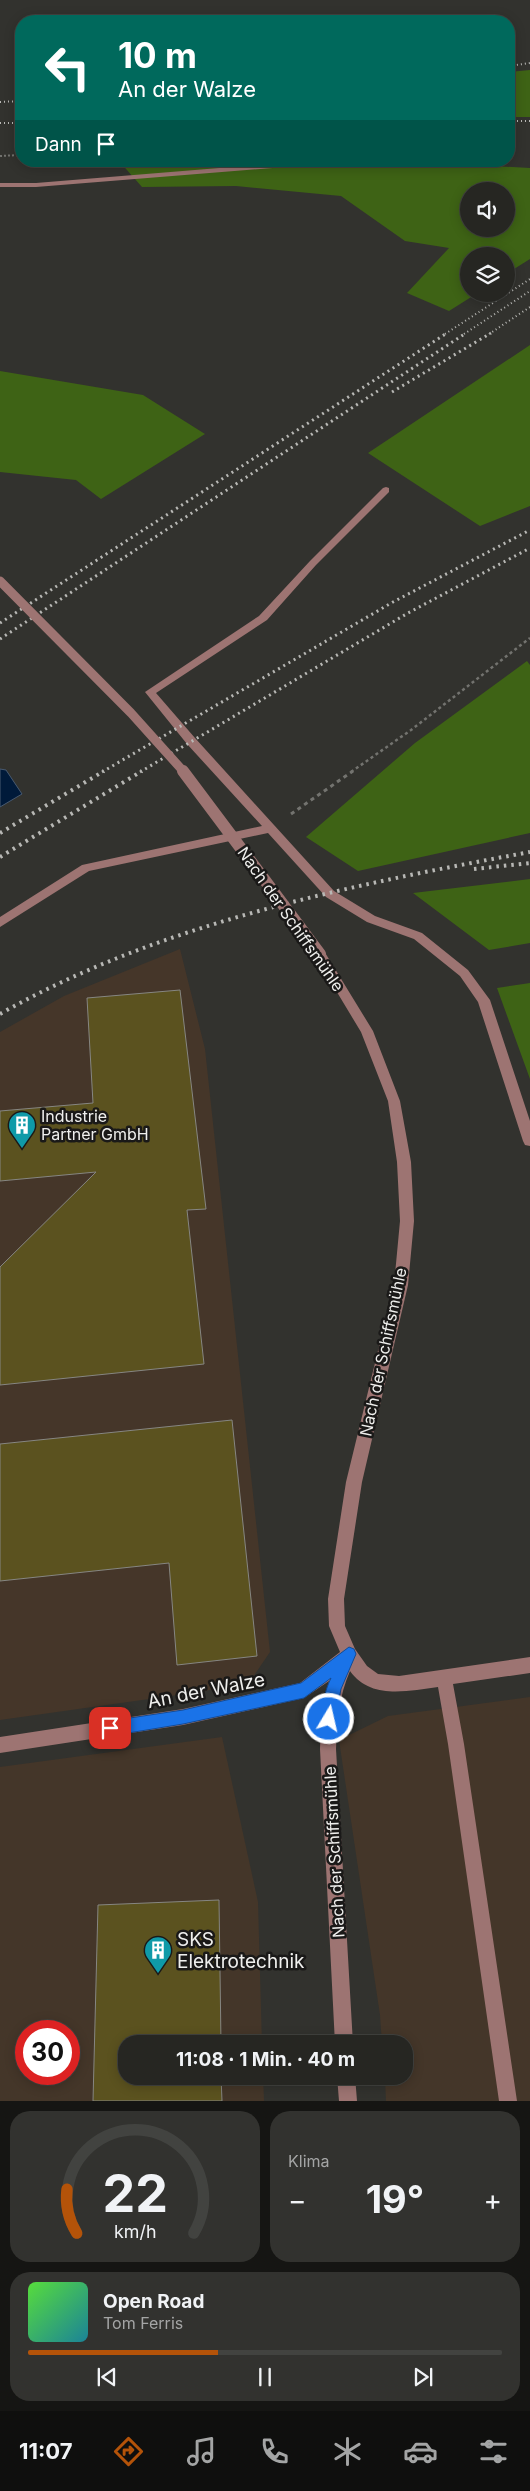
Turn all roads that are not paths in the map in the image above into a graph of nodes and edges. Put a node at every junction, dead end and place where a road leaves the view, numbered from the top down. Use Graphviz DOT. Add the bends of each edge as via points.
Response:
graph roads {
  1 [pos="260,167"];
  2 [pos="0,185"];
  3 [pos="386,490"];
  4 [pos="0,582"];
  5 [pos="271,828"];
  6 [pos="0,923"];
  7 [pos="530,1141"];
  8 [pos="349,1654"];
  9 [pos="530,1664"];
  10 [pos="444,1677"];
  11 [pos="0,1745"];
  12 [pos="344,2035"];
  13 [pos="347,2085"];
  14 [pos="348,2101"];
  15 [pos="508,2101"];
  1 -- 2 [label="street"];
  3 -- 5 [label="street" via="263,618 150,692"];
  4 -- 8 [label="street, Nach der Schiffsmühle, bridge" via="131,713 189,777 320,954 367,1031 394,1101 404,1162 407,1221 401,1285 354,1482 336,1599 337,1626"];
  5 -- 6 [label="street" via="86,868"];
  5 -- 7 [label="street" via="330,894 371,919 418,936 464,973 484,1000"];
  8 -- 10 [label="street" via="360,1672 375,1682 400,1684"];
  8 -- 11 [label="street, An der Walze" via="304,1690 183,1717"];
  8 -- 12 [label="street, Nach der Schiffsmühle" via="334,1688 328,1748"];
  9 -- 10 [label="street"];
  10 -- 15 [label="street"];
  13 -- 14 [label="street"];
}
